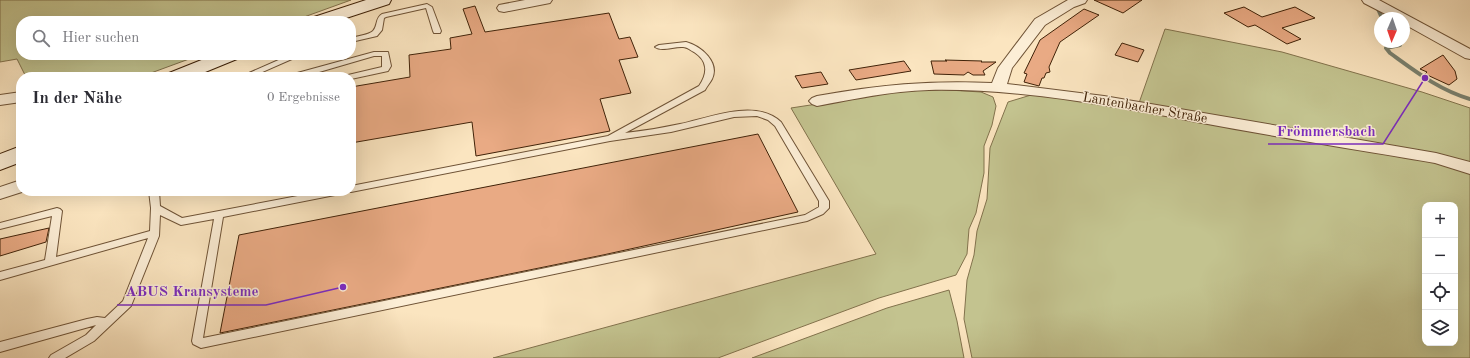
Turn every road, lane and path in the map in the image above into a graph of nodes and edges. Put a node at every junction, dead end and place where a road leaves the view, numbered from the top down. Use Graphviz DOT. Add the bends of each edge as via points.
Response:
graph roads {
  1 [pos="546,0"];
  2 [pos="1080,0"];
  3 [pos="1369,0"];
  4 [pos="380,1"];
  5 [pos="504,8"];
  6 [pos="1392,12"];
  7 [pos="335,16"];
  8 [pos="1410,22"];
  9 [pos="437,31"];
  10 [pos="356,39"];
  11 [pos="659,47"];
  12 [pos="1470,55"];
  13 [pos="218,60"];
  14 [pos="285,60"];
  15 [pos="188,72"];
  16 [pos="256,72"];
  17 [pos="321,72"];
  18 [pos="356,76"];
  19 [pos="998,87"];
  20 [pos="16,98"];
  21 [pos="0,100"];
  22 [pos="816,101"];
  23 [pos="610,138"];
  24 [pos="16,155"];
  25 [pos="0,163"];
  26 [pos="1470,168"];
  27 [pos="16,188"];
  28 [pos="356,188"];
  29 [pos="0,193"];
  30 [pos="155,196"];
  31 [pos="315,196"];
  32 [pos="156,208"];
  33 [pos="219,215"];
  34 [pos="0,226"];
  35 [pos="154,233"];
  36 [pos="50,262"];
  37 [pos="0,276"];
  38 [pos="106,322"];
  39 [pos="0,347"];
  40 [pos="55,358"];
  1 -- 5 [label="street"];
  2 -- 19 [label="street" via="1040,22 1005,68"];
  3 -- 6 [label="street"];
  4 -- 7 [label="main road"];
  8 -- 12 [label="street"];
  9 -- 10 [label="lane" via="429,6 426,6 384,15 374,34"];
  11 -- 23 [label="lane" via="686,44 704,55 709,64 709,78 702,88"];
  13 -- 15 [label="main road"];
  14 -- 16 [label="lane"];
  17 -- 18 [label="lane" via="374,54 385,54 385,68"];
  19 -- 22 [label="street, Lantenbacher Straße" via="900,87"];
  19 -- 26 [label="street, Lantenbacher Straße" via="1104,99 1210,120 1436,158"];
  20 -- 21 [label="street"];
  23 -- 28 [label="lane"];
  23 -- 33 [label="lane" via="672,129 727,115 760,114 778,124 824,201 824,208 807,218 201,344 197,340"];
  24 -- 25 [label="main road"];
  27 -- 29 [label="street"];
  30 -- 32 [label="lane"];
  31 -- 33 [label="lane"];
  32 -- 33 [label="lane" via="181,222"];
  32 -- 35 [label="lane"];
  34 -- 36 [label="lane" via="57,211"];
  35 -- 36 [label="lane"];
  35 -- 38 [label="lane" via="127,302"];
  36 -- 37 [label="lane"];
  38 -- 39 [label="lane" via="87,323"];
  38 -- 40 [label="lane" via="90,338"];
}
